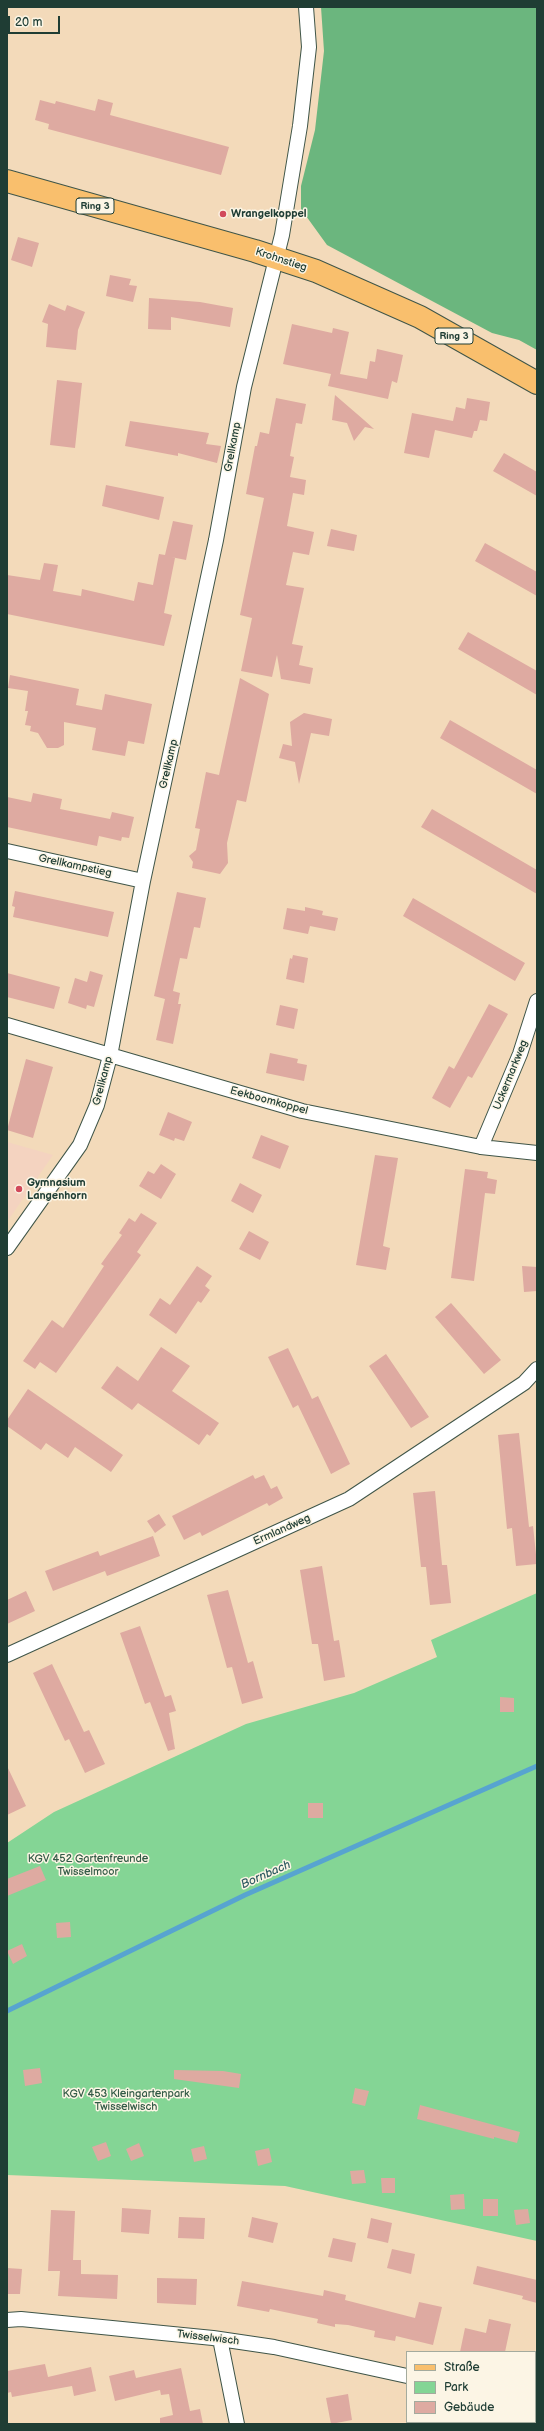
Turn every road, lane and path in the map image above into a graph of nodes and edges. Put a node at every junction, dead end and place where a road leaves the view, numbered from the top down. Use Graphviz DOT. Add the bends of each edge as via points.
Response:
graph roads {
  1 [pos="306,7"];
  2 [pos="7,181"];
  3 [pos="277,257"];
  4 [pos="537,383"];
  5 [pos="7,852"];
  6 [pos="143,881"];
  7 [pos="537,1001"];
  8 [pos="7,1025"];
  9 [pos="110,1056"];
  10 [pos="481,1147"];
  11 [pos="537,1153"];
  12 [pos="7,1248"];
  13 [pos="537,1369"];
  14 [pos="7,1655"];
  15 [pos="7,2320"];
  16 [pos="220,2339"];
  17 [pos="406,2376"];
  18 [pos="237,2424"];
  1 -- 3 [label="street" via="308,47 300,126"];
  2 -- 3 [label="main road, Krohnstieg / Ring 3"];
  3 -- 4 [label="main road, Krohnstieg / Ring 3" via="369,293 414,314"];
  3 -- 6 [label="street, Grellkamp" via="244,387 188,676"];
  5 -- 6 [label="street, Grellkampstieg"];
  6 -- 9 [label="street, Grellkamp"];
  7 -- 10 [label="street, Uckermarkweg" via="520,1054"];
  8 -- 9 [label="street, Eekboomkoppel"];
  9 -- 10 [label="street, Eekboomkoppel" via="302,1111"];
  9 -- 12 [label="street, Grellkamp" via="98,1105 80,1145"];
  10 -- 11 [label="street, Eekboomkoppel"];
  13 -- 14 [label="street, Ermlandweg" via="524,1383 349,1499"];
  15 -- 16 [label="street, Twisselwisch" via="21,2319"];
  16 -- 17 [label="street, Twisselwisch" via="274,2347"];
  16 -- 18 [label="street"];
}
